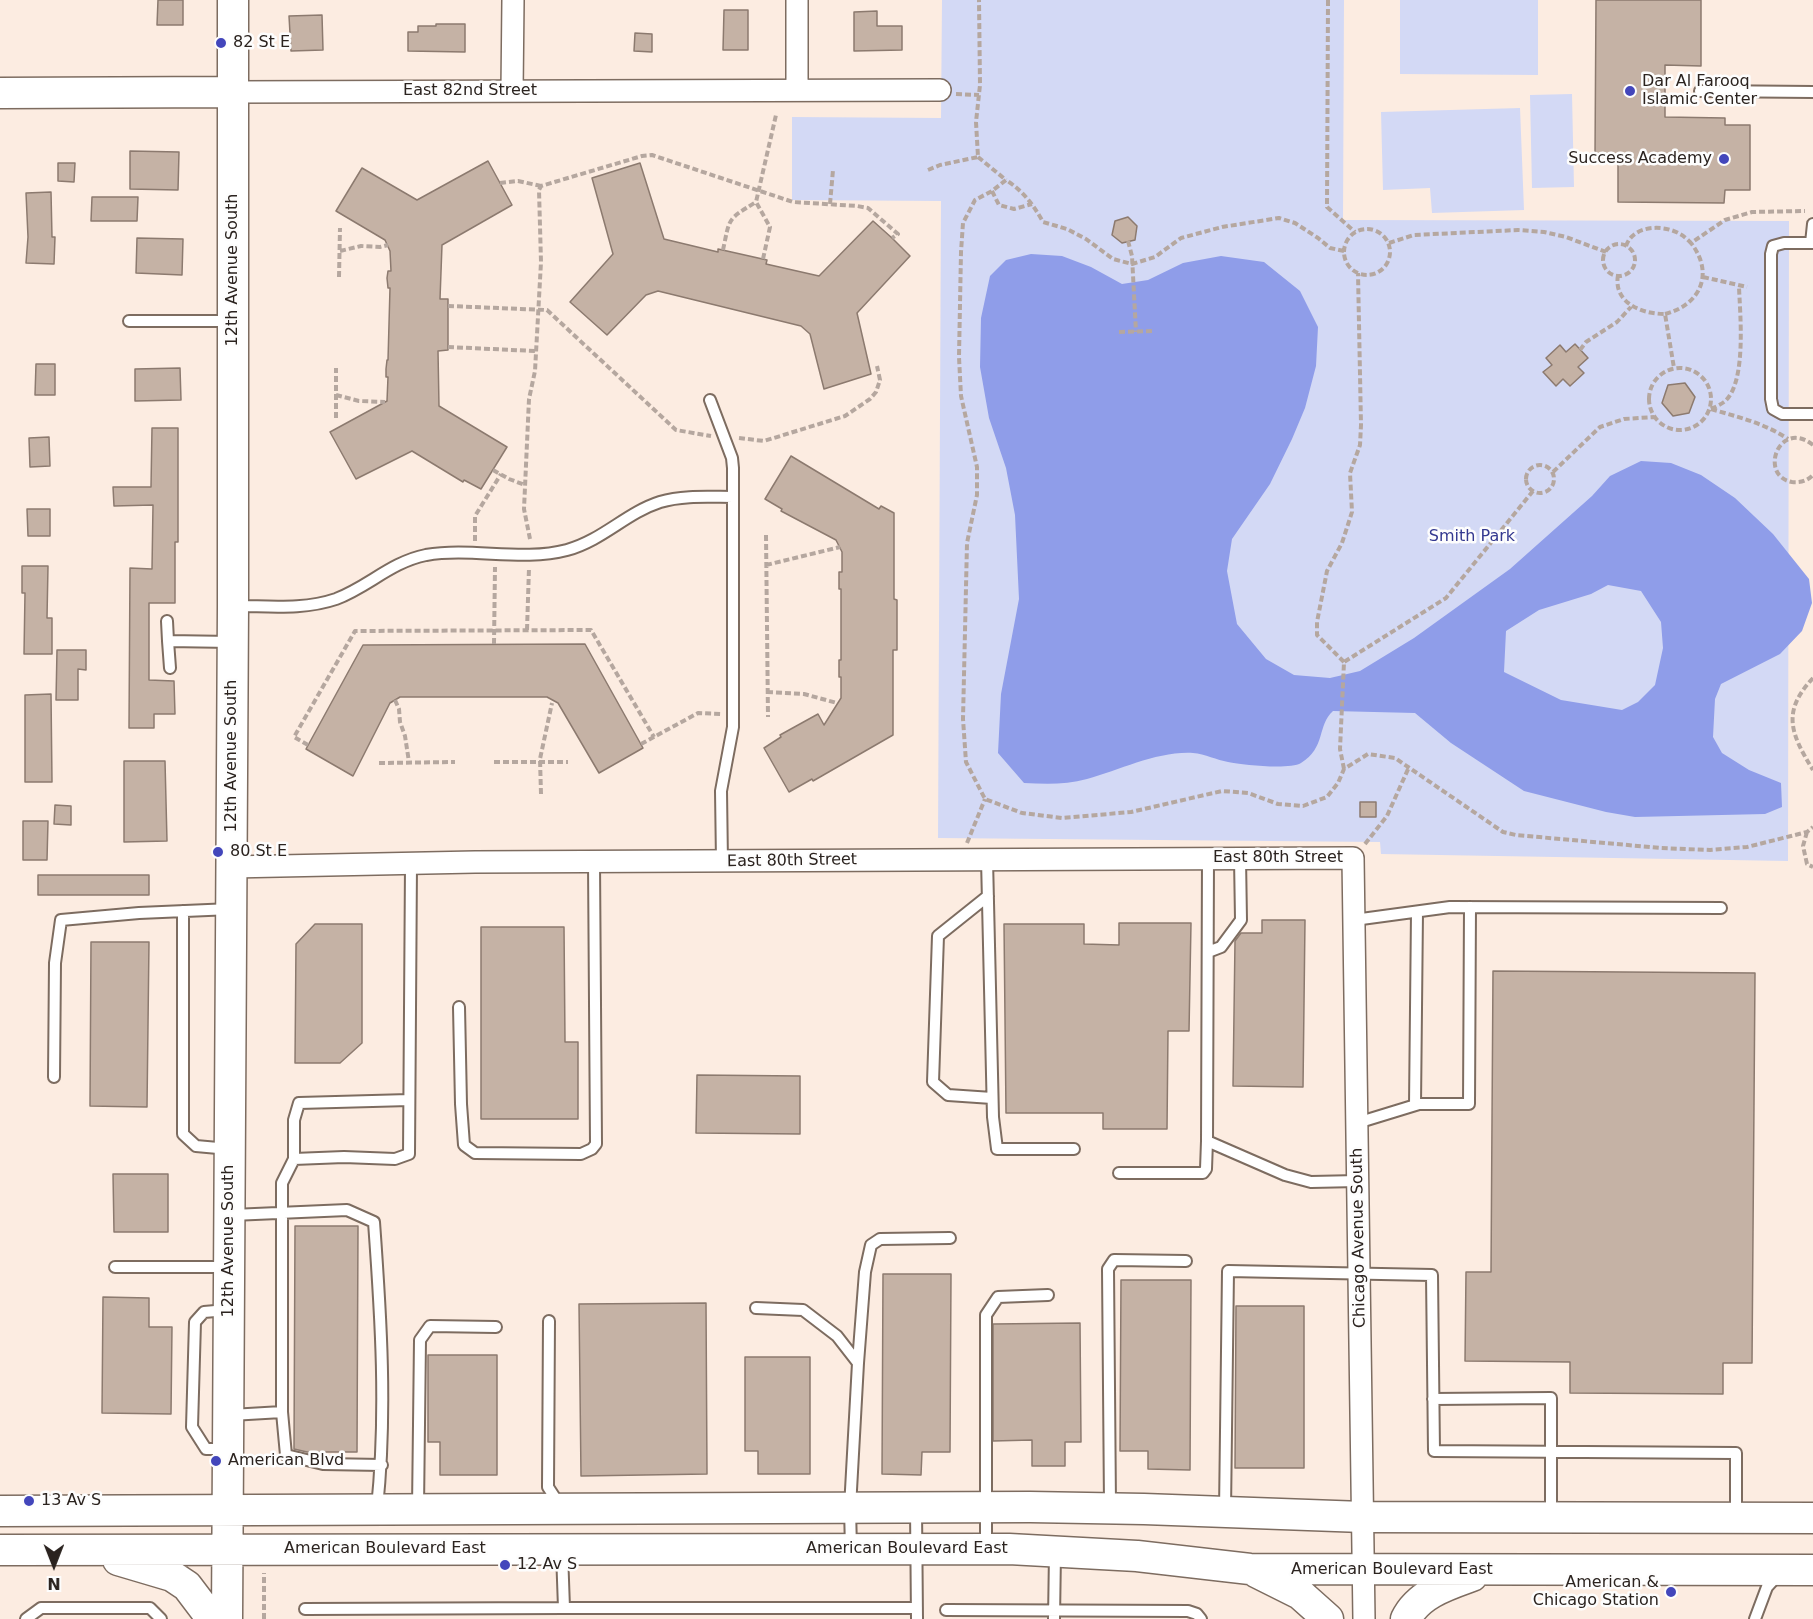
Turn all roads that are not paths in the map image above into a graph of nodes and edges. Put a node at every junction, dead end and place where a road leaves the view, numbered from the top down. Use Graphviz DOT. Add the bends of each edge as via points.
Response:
graph roads {
  1 [pos="232,0"];
  2 [pos="513,0"];
  3 [pos="797,0"];
  4 [pos="797,90"];
  5 [pos="512,91"];
  6 [pos="1700,91"];
  7 [pos="232,92"];
  8 [pos="944,92"];
  9 [pos="1813,92"];
  10 [pos="0,93"];
  11 [pos="1813,224"];
  12 [pos="1812,243"];
  13 [pos="129,321"];
  14 [pos="233,321"];
  15 [pos="710,400"];
  16 [pos="1813,414"];
  17 [pos="733,497"];
  18 [pos="233,606"];
  19 [pos="167,621"];
  20 [pos="168,641"];
  21 [pos="232,642"];
  22 [pos="170,668"];
  23 [pos="1208,858"];
  24 [pos="1240,858"];
  25 [pos="1353,858"];
  26 [pos="987,859"];
  27 [pos="594,862"];
  28 [pos="722,862"];
  29 [pos="411,864"];
  30 [pos="231,867"];
  31 [pos="988,896"];
  32 [pos="1470,908"];
  33 [pos="1721,908"];
  34 [pos="231,909"];
  35 [pos="183,911"];
  36 [pos="1418,912"];
  37 [pos="1354,920"];
  38 [pos="1208,952"];
  39 [pos="459,1007"];
  40 [pos="54,1077"];
  41 [pos="992,1098"];
  42 [pos="409,1100"];
  43 [pos="1415,1105"];
  44 [pos="1357,1123"];
  45 [pos="1207,1141"];
  46 [pos="230,1149"];
  47 [pos="1074,1149"];
  48 [pos="294,1160"];
  49 [pos="1119,1173"];
  50 [pos="1358,1181"];
  51 [pos="282,1211"];
  52 [pos="229,1215"];
  53 [pos="950,1238"];
  54 [pos="1186,1261"];
  55 [pos="115,1267"];
  56 [pos="229,1267"];
  57 [pos="1359,1274"];
  58 [pos="1048,1295"];
  59 [pos="756,1308"];
  60 [pos="229,1310"];
  61 [pos="549,1322"];
  62 [pos="496,1327"];
  63 [pos="858,1363"];
  64 [pos="1433,1399"];
  65 [pos="282,1412"];
  66 [pos="228,1415"];
  67 [pos="228,1449"];
  68 [pos="1551,1452"];
  69 [pos="382,1465"];
  70 [pos="985,1507"];
  71 [pos="850,1508"];
  72 [pos="916,1508"];
  73 [pos="1110,1508"];
  74 [pos="562,1509"];
  75 [pos="227,1510"];
  76 [pos="377,1510"];
  77 [pos="418,1510"];
  78 [pos="0,1511"];
  79 [pos="1225,1512"];
  80 [pos="1363,1517"];
  81 [pos="1551,1518"];
  82 [pos="1736,1518"];
  83 [pos="1813,1518"];
  84 [pos="81,1549"];
  85 [pos="227,1549"];
  86 [pos="562,1549"];
  87 [pos="850,1549"];
  88 [pos="916,1549"];
  89 [pos="986,1549"];
  90 [pos="0,1550"];
  91 [pos="1055,1552"];
  92 [pos="1250,1569"];
  93 [pos="1487,1570"];
  94 [pos="1782,1570"];
  95 [pos="1813,1570"];
  96 [pos="1364,1571"];
  97 [pos="564,1608"];
  98 [pos="305,1609"];
  99 [pos="946,1610"];
  100 [pos="917,1613"];
  101 [pos="1054,1615"];
  102 [pos="26,1619"];
  103 [pos="161,1619"];
  104 [pos="212,1619"];
  105 [pos="227,1619"];
  106 [pos="1201,1619"];
  107 [pos="1328,1619"];
  108 [pos="1364,1619"];
  109 [pos="1406,1619"];
  110 [pos="1755,1619"];
  1 -- 7 [label="main road, 12th Avenue South"];
  2 -- 5 [label="street"];
  3 -- 4 [label="street"];
  4 -- 5 [label="street, East 82nd Street"];
  4 -- 8 [label="street, East 82nd Street"];
  5 -- 7 [label="street, East 82nd Street"];
  6 -- 9 [label="lane"];
  7 -- 10 [label="main road, East 82nd Street"];
  7 -- 14 [label="main road, 12th Avenue South"];
  11 -- 12 [label="lane"];
  12 -- 16 [label="lane" via="1773,246 1771,399 1773,409 1782,414"];
  13 -- 14 [label="lane"];
  14 -- 18 [label="main road, 12th Avenue South"];
  15 -- 17 [label="lane" via="733,468"];
  17 -- 18 [label="lane" via="661,502 598,538 565,550 426,555 320,603"];
  17 -- 28 [label="lane" via="733,714 721,791"];
  18 -- 21 [label="main road, 12th Avenue South"];
  19 -- 20 [label="lane"];
  20 -- 21 [label="lane"];
  20 -- 22 [label="lane"];
  21 -- 30 [label="main road, 12th Avenue South"];
  23 -- 24 [label="street, East 80th Street"];
  23 -- 26 [label="street, East 80th Street"];
  23 -- 38 [label="lane"];
  24 -- 25 [label="street, East 80th Street"];
  24 -- 38 [label="lane" via="1241,920 1221,946"];
  25 -- 37 [label="street, Chicago Avenue South"];
  26 -- 28 [label="street, East 80th Street"];
  26 -- 31 [label="lane"];
  27 -- 28 [label="street, East 80th Street"];
  27 -- 29 [label="street, East 80th Street"];
  27 -- 39 [label="lane" via="596,1144 592,1149 581,1154 475,1153 465,1145"];
  29 -- 30 [label="street, East 80th Street"];
  29 -- 42 [label="lane"];
  30 -- 34 [label="main road, 12th Avenue South"];
  31 -- 41 [label="lane"];
  31 -- 41 [label="lane" via="938,936 933,1082 948,1095"];
  32 -- 33 [label="lane"];
  32 -- 36 [label="lane"];
  32 -- 43 [label="lane" via="1469,1104"];
  34 -- 35 [label="lane"];
  34 -- 46 [label="main road, 12th Avenue South"];
  35 -- 40 [label="lane" via="61,920 55,963"];
  35 -- 46 [label="lane" via="183,1134 196,1146"];
  36 -- 37 [label="lane"];
  36 -- 43 [label="lane"];
  37 -- 44 [label="street, Chicago Avenue South"];
  38 -- 45 [label="lane"];
  41 -- 47 [label="lane" via="997,1149"];
  42 -- 48 [label="lane" via="300,1103 294,1120"];
  42 -- 48 [label="lane" via="409,1154 395,1160"];
  43 -- 44 [label="lane"];
  44 -- 50 [label="street, Chicago Avenue South"];
  45 -- 49 [label="lane" via="1203,1173"];
  45 -- 50 [label="lane" via="1285,1175 1311,1182"];
  46 -- 52 [label="main road, 12th Avenue South"];
  48 -- 51 [label="lane" via="282,1183"];
  50 -- 57 [label="street, Chicago Avenue South"];
  51 -- 52 [label="lane"];
  51 -- 65 [label="lane"];
  51 -- 69 [label="lane" via="347,1209 374,1222 382,1333"];
  52 -- 56 [label="main road, 12th Avenue South"];
  53 -- 63 [label="lane" via="880,1239 871,1245 865,1272"];
  54 -- 73 [label="lane" via="1114,1260 1108,1269"];
  55 -- 56 [label="lane"];
  56 -- 60 [label="main road, 12th Avenue South"];
  57 -- 64 [label="lane" via="1432,1275"];
  57 -- 79 [label="lane" via="1228,1271"];
  57 -- 80 [label="street, Chicago Avenue South"];
  58 -- 70 [label="lane" via="998,1297 986,1315"];
  59 -- 63 [label="lane" via="802,1310 837,1336"];
  60 -- 66 [label="main road, 12th Avenue South"];
  60 -- 67 [label="lane" via="204,1312 195,1322 192,1427 206,1449"];
  61 -- 74 [label="lane" via="548,1487"];
  62 -- 77 [label="lane" via="430,1326 420,1340"];
  63 -- 71 [label="lane"];
  64 -- 68 [label="lane" via="1434,1451"];
  64 -- 68 [label="lane" via="1551,1398"];
  65 -- 66 [label="lane"];
  65 -- 69 [label="lane" via="286,1455 323,1464"];
  66 -- 67 [label="main road, 12th Avenue South"];
  67 -- 75 [label="main road, 12th Avenue South"];
  68 -- 81 [label="lane"];
  68 -- 82 [label="lane" via="1736,1453"];
  69 -- 76 [label="lane"];
  70 -- 72 [label="main road"];
  70 -- 73 [label="main road"];
  70 -- 89 [label="lane"];
  71 -- 72 [label="main road"];
  71 -- 74 [label="main road"];
  71 -- 87 [label="lane"];
  72 -- 88 [label="lane"];
  73 -- 79 [label="main road"];
  74 -- 77 [label="main road"];
  74 -- 86 [label="main road"];
  75 -- 76 [label="main road"];
  75 -- 78 [label="main road"];
  75 -- 85 [label="main road, 12th Avenue South"];
  76 -- 77 [label="main road"];
  79 -- 80 [label="main road"];
  80 -- 81 [label="main road"];
  80 -- 96 [label="street, Chicago Avenue South"];
  81 -- 82 [label="main road"];
  82 -- 83 [label="main road"];
  84 -- 85 [label="main road, American Boulevard East"];
  84 -- 90 [label="main road, American Boulevard East"];
  84 -- 104 [label="main road" via="172,1576 187,1586"];
  85 -- 86 [label="main road, American Boulevard East"];
  85 -- 105 [label="main road, 12th Avenue South"];
  86 -- 87 [label="main road, American Boulevard East"];
  86 -- 97 [label="lane"];
  87 -- 88 [label="main road, American Boulevard East"];
  88 -- 89 [label="main road, American Boulevard East"];
  88 -- 100 [label="lane"];
  89 -- 91 [label="main road, American Boulevard East"];
  91 -- 92 [label="main road, American Boulevard East" via="1137,1556"];
  91 -- 101 [label="lane"];
  92 -- 96 [label="main road, American Boulevard East"];
  92 -- 107 [label="main road" via="1300,1594"];
  93 -- 94 [label="main road, American Boulevard East"];
  93 -- 96 [label="main road, American Boulevard East"];
  93 -- 109 [label="main road" via="1436,1590 1410,1610"];
  94 -- 95 [label="main road, American Boulevard East"];
  94 -- 110 [label="lane" via="1767,1587"];
  96 -- 108 [label="street, Chicago Avenue South"];
  97 -- 98 [label="lane"];
  97 -- 100 [label="lane"];
  99 -- 101 [label="lane"];
  101 -- 106 [label="lane" via="1193,1611"];
  102 -- 103 [label="lane" via="41,1608 150,1608"];
}
